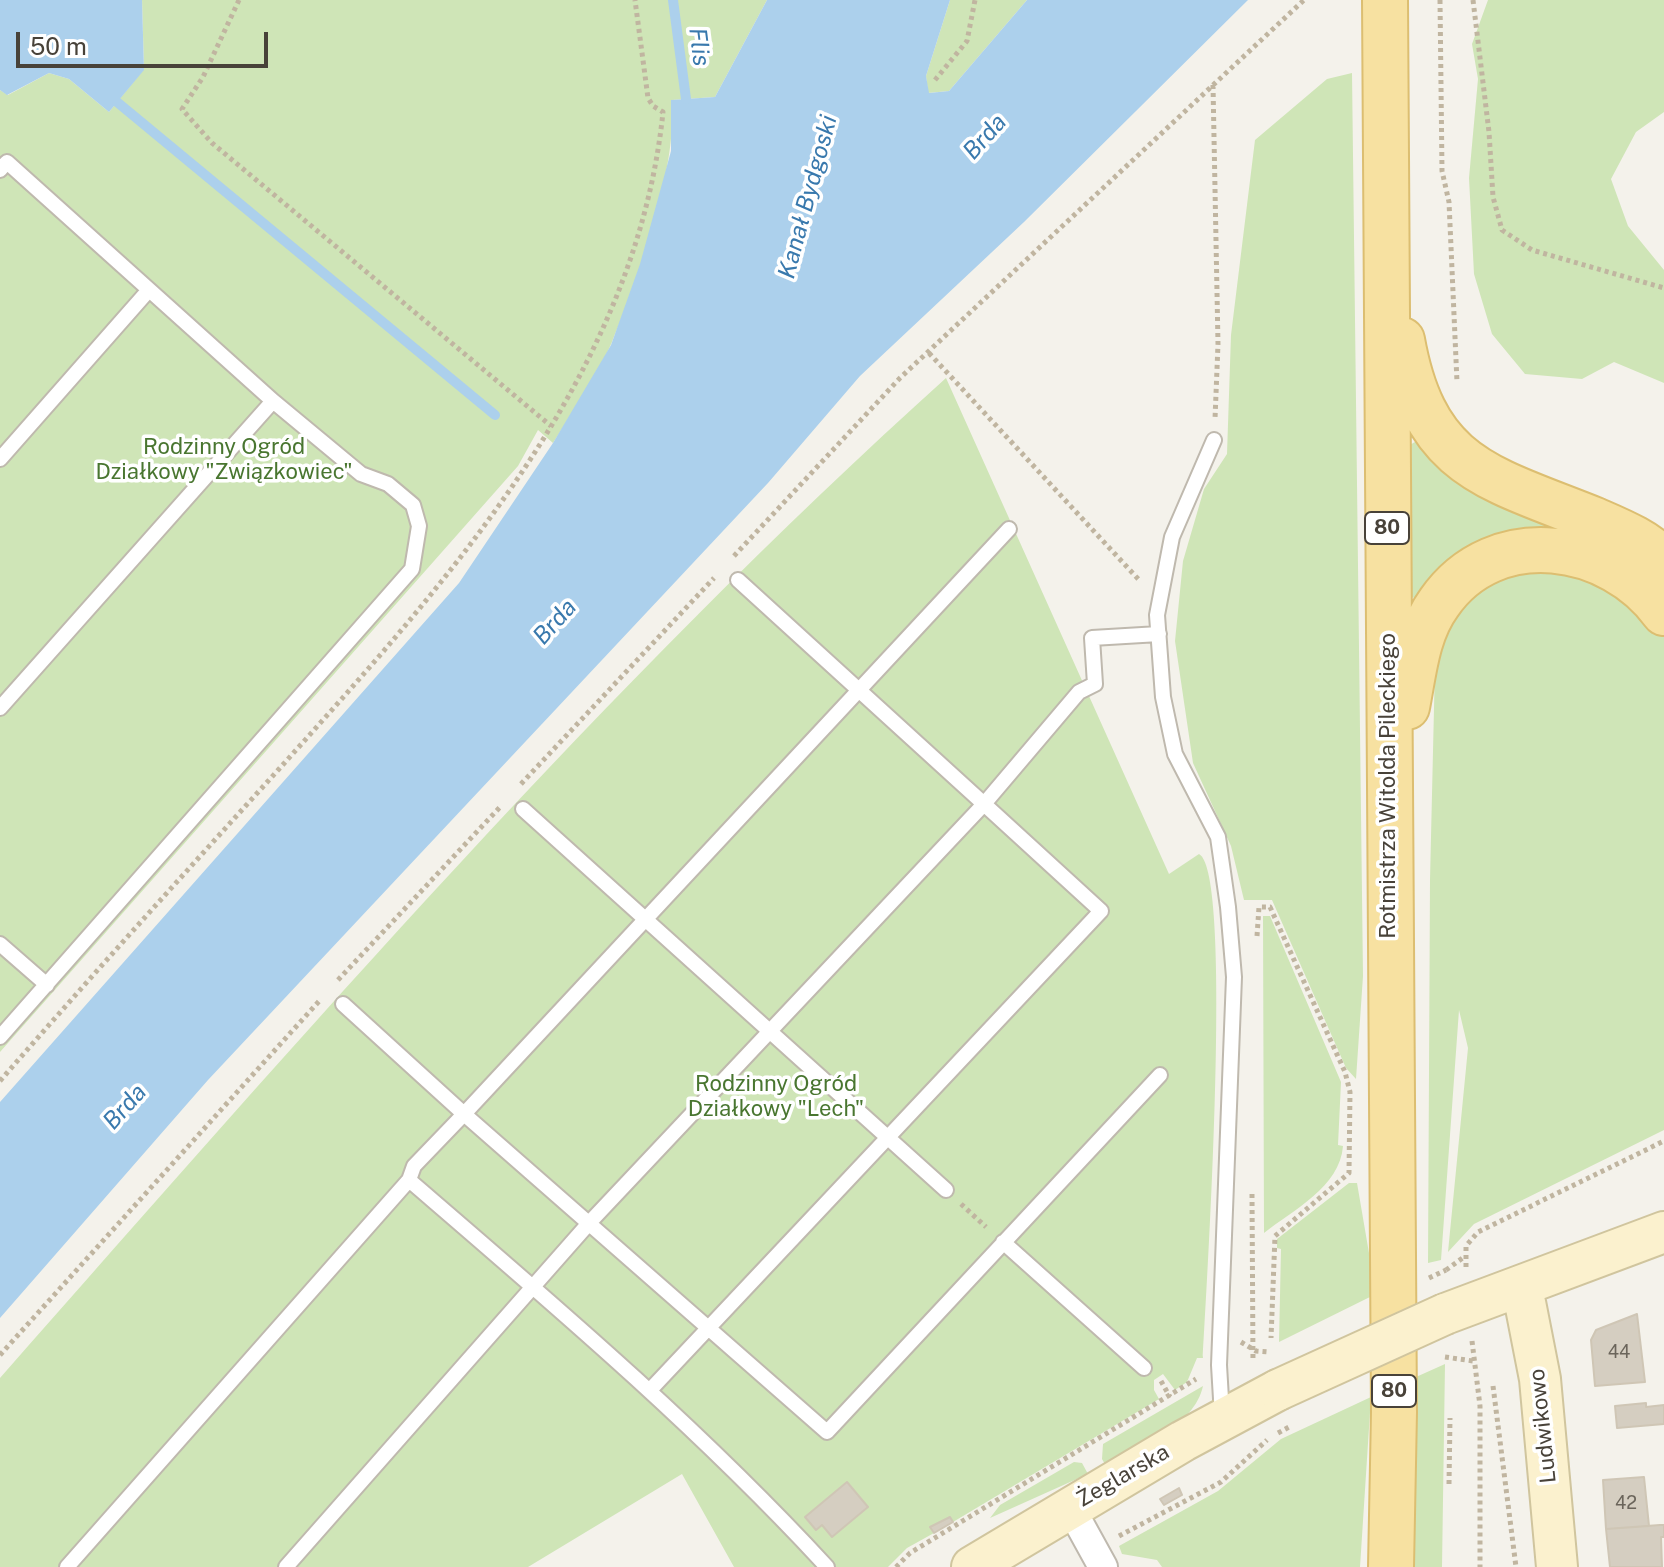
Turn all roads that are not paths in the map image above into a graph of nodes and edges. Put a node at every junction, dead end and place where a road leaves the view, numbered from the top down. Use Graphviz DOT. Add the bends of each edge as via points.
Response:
graph roads {
  1 [pos="1385,2"];
  2 [pos="0,170"];
  3 [pos="1386,249"];
  4 [pos="148,291"];
  5 [pos="273,401"];
  6 [pos="1214,440"];
  7 [pos="0,459"];
  8 [pos="1009,529"];
  9 [pos="1664,561"];
  10 [pos="738,580"];
  11 [pos="1664,613"];
  12 [pos="1159,634"];
  13 [pos="859,690"];
  14 [pos="0,708"];
  15 [pos="984,804"];
  16 [pos="1389,808"];
  17 [pos="523,809"];
  18 [pos="646,919"];
  19 [pos="0,944"];
  20 [pos="47,985"];
  21 [pos="343,1004"];
  22 [pos="769,1031"];
  23 [pos="0,1037"];
  24 [pos="1160,1075"];
  25 [pos="464,1114"];
  26 [pos="887,1138"];
  27 [pos="409,1180"];
  28 [pos="946,1190"];
  29 [pos="590,1222"];
  30 [pos="1664,1232"];
  31 [pos="1003,1242"];
  32 [pos="533,1287"];
  33 [pos="1522,1287"];
  34 [pos="709,1327"];
  35 [pos="1144,1368"];
  36 [pos="651,1389"];
  37 [pos="1222,1419"];
  38 [pos="1079,1522"];
  39 [pos="67,1567"];
  40 [pos="286,1567"];
  41 [pos="827,1567"];
  42 [pos="972,1567"];
  43 [pos="1103,1567"];
  44 [pos="1391,1567"];
  45 [pos="1557,1567"];
  1 -- 3 [label="main road, Rotmistrza Witolda Pileckiego / 80"];
  2 -- 4 [label="lane" via="7,162"];
  3 -- 9 [label="main road" via="1409,379 1440,440 1479,472 1607,525"];
  3 -- 16 [label="main road, Rotmistrza Witolda Pileckiego / 80"];
  4 -- 5 [label="lane"];
  4 -- 7 [label="lane"];
  5 -- 14 [label="lane"];
  5 -- 20 [label="lane" via="361,474 388,484 413,505 419,526 412,569"];
  6 -- 12 [label="lane" via="1172,537"];
  8 -- 13 [label="lane"];
  10 -- 13 [label="lane"];
  11 -- 16 [label="main road" via="1616,567 1574,552 1526,550 1460,580 1422,633"];
  12 -- 15 [label="lane" via="1092,638 1095,684 1079,692"];
  12 -- 37 [label="lane" via="1163,697 1175,754 1218,837 1234,977 1219,1341"];
  13 -- 15 [label="lane"];
  13 -- 18 [label="lane"];
  15 -- 22 [label="lane"];
  15 -- 26 [label="lane" via="1101,911"];
  16 -- 44 [label="main road, Rotmistrza Witolda Pileckiego / 80"];
  17 -- 18 [label="lane"];
  18 -- 22 [label="lane"];
  18 -- 25 [label="lane"];
  19 -- 20 [label="lane"];
  20 -- 23 [label="lane"];
  21 -- 25 [label="lane"];
  22 -- 26 [label="lane"];
  22 -- 29 [label="lane"];
  24 -- 31 [label="lane"];
  25 -- 27 [label="lane" via="414,1166"];
  25 -- 29 [label="lane"];
  26 -- 28 [label="lane"];
  26 -- 34 [label="lane"];
  27 -- 32 [label="lane"];
  27 -- 39 [label="lane"];
  29 -- 32 [label="lane"];
  29 -- 34 [label="lane"];
  30 -- 33 [label="street"];
  31 -- 34 [label="lane" via="827,1432"];
  31 -- 35 [label="lane"];
  32 -- 36 [label="lane"];
  32 -- 40 [label="lane"];
  33 -- 37 [label="street, Żeglarska, bridge" via="1266,1376"];
  33 -- 45 [label="street, Ludwikowo" via="1540,1379"];
  34 -- 36 [label="lane"];
  36 -- 41 [label="lane"];
  37 -- 38 [label="street, Żeglarska"];
  38 -- 42 [label="street, Żeglarska"];
  38 -- 43 [label="street"];
}
